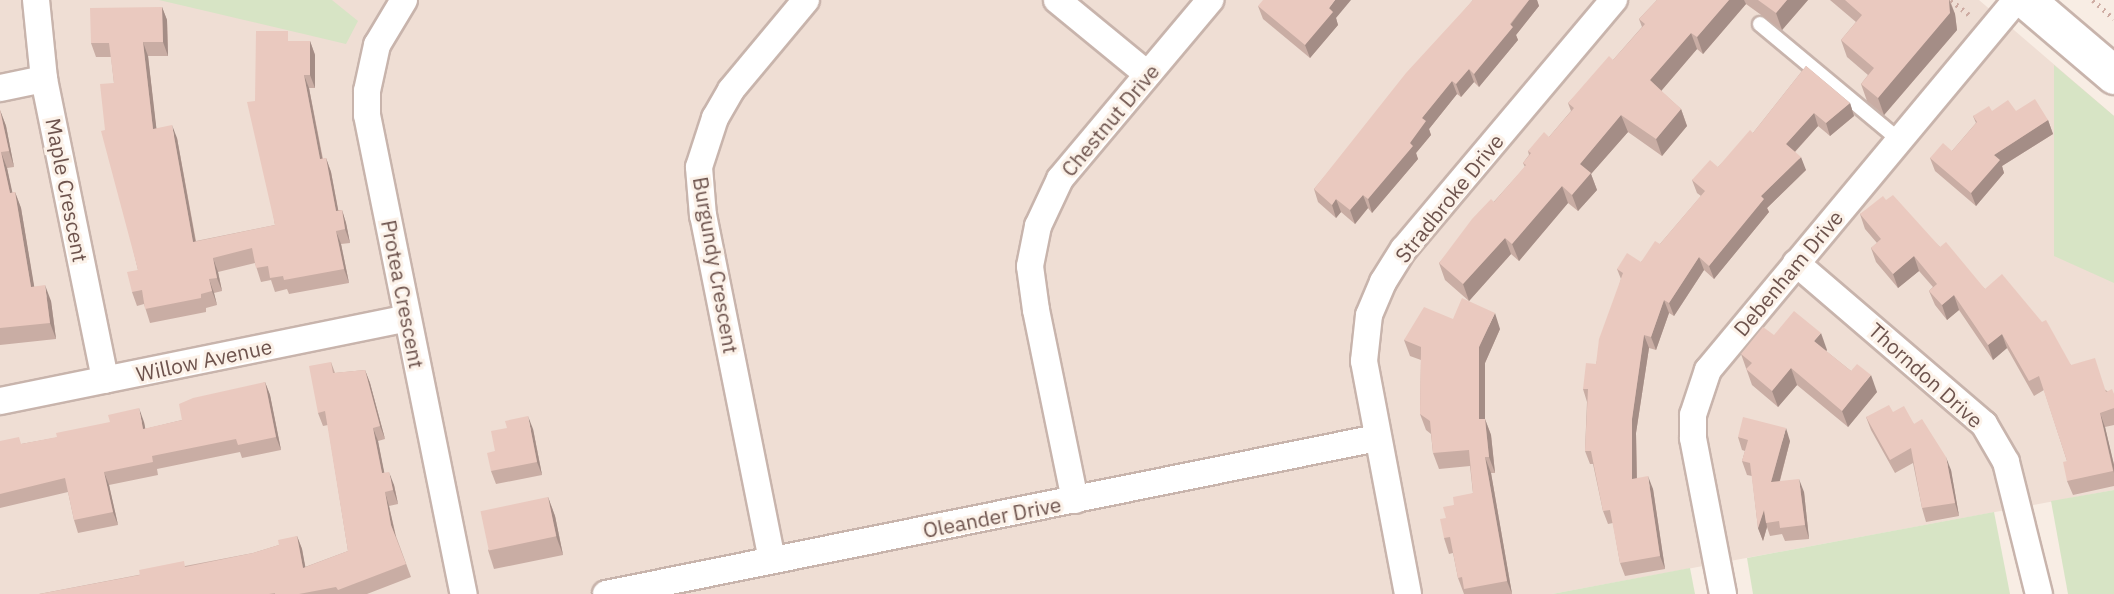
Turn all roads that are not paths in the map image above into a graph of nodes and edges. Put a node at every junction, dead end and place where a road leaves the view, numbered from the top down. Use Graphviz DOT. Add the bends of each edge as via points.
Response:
graph roads {
  1 [pos="36,0"];
  2 [pos="404,0"];
  3 [pos="806,0"];
  4 [pos="1057,0"];
  5 [pos="1210,0"];
  6 [pos="1614,0"];
  7 [pos="2016,0"];
  8 [pos="2026,0"];
  9 [pos="1760,24"];
  10 [pos="1147,74"];
  11 [pos="2114,75"];
  12 [pos="44,79"];
  13 [pos="0,88"];
  14 [pos="1899,140"];
  15 [pos="1796,263"];
  16 [pos="407,318"];
  17 [pos="105,380"];
  18 [pos="0,401"];
  19 [pos="1377,438"];
  20 [pos="1075,500"];
  21 [pos="772,560"];
  22 [pos="464,594"];
  23 [pos="606,594"];
  24 [pos="1408,594"];
  25 [pos="1723,594"];
  26 [pos="2039,594"];
  1 -- 12 [label="street, Maple Crescent"];
  2 -- 16 [label="street, Protea Crescent" via="377,45 367,91 371,135"];
  3 -- 21 [label="street, Burgundy Crescent" via="731,90 715,118 699,167 703,216"];
  4 -- 10 [label="street"];
  5 -- 10 [label="street, Chestnut Drive"];
  6 -- 19 [label="street, Stradbroke Drive" via="1404,249 1383,282 1369,316 1364,361"];
  7 -- 14 [label="street, Debenham Drive"];
  8 -- 11 [label="main road"];
  9 -- 14 [label="lane"];
  10 -- 20 [label="street, Chestnut Drive" via="1060,179 1038,226 1030,266"];
  12 -- 13 [label="street"];
  12 -- 17 [label="street, Maple Crescent"];
  14 -- 15 [label="street, Debenham Drive"];
  15 -- 25 [label="street, Debenham Drive" via="1708,370 1693,415 1693,438"];
  15 -- 26 [label="street, Thorndon Drive" via="1984,424 2006,462"];
  16 -- 17 [label="street, Willow Avenue"];
  16 -- 22 [label="street, Protea Crescent"];
  17 -- 18 [label="street, Willow Avenue"];
  19 -- 20 [label="street, Oleander Drive"];
  19 -- 24 [label="street, Stradbroke Drive"];
  20 -- 21 [label="street, Oleander Drive"];
  21 -- 23 [label="street, Oleander Drive"];
}
